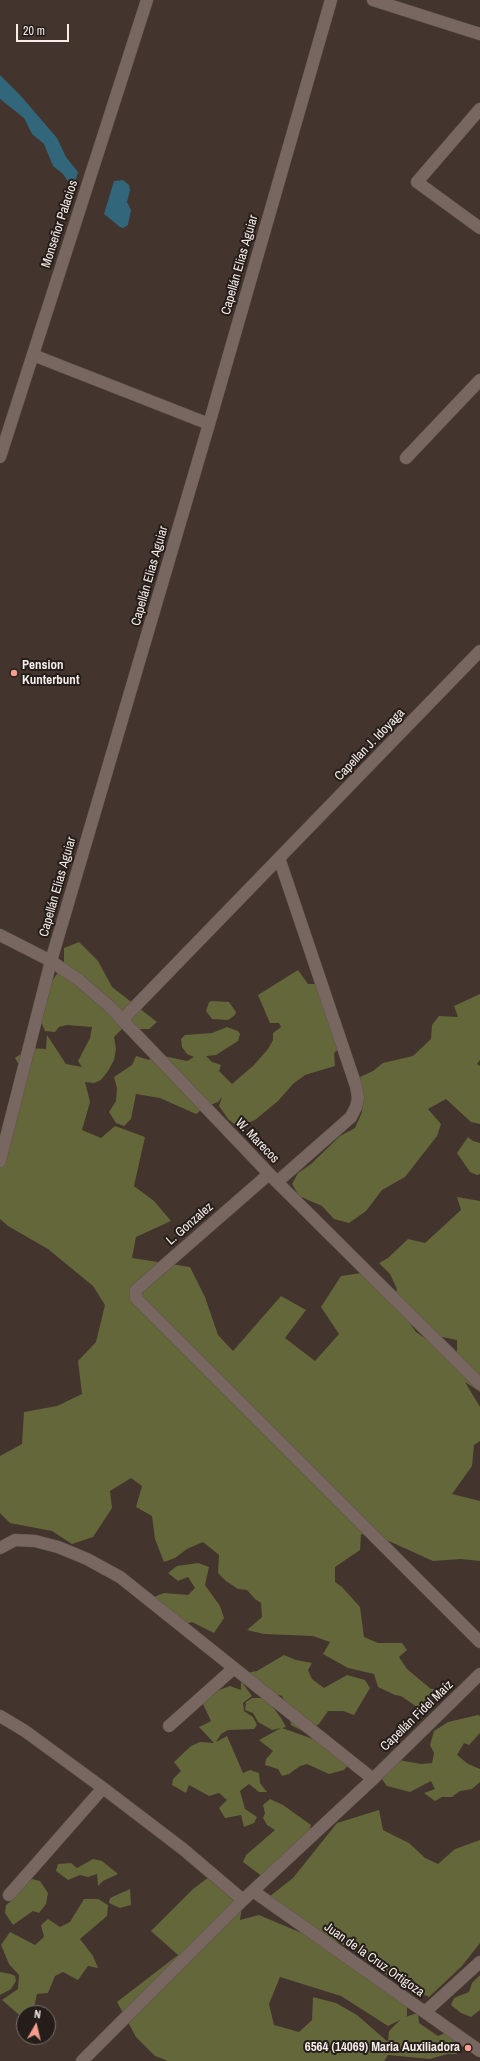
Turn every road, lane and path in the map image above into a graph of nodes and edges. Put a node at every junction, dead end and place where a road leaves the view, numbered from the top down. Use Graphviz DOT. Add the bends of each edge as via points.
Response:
graph roads {
  1 [pos="147,0"];
  2 [pos="331,0"];
  3 [pos="373,0"];
  4 [pos="480,34"];
  5 [pos="480,109"];
  6 [pos="480,228"];
  7 [pos="33,355"];
  8 [pos="480,380"];
  9 [pos="209,424"];
  10 [pos="0,457"];
  11 [pos="406,458"];
  12 [pos="480,651"];
  13 [pos="279,858"];
  14 [pos="0,935"];
  15 [pos="51,961"];
  16 [pos="122,1020"];
  17 [pos="0,1162"];
  18 [pos="273,1178"];
  19 [pos="480,1384"];
  20 [pos="0,1548"];
  21 [pos="480,1642"];
  22 [pos="234,1668"];
  23 [pos="480,1674"];
  24 [pos="0,1716"];
  25 [pos="168,1726"];
  26 [pos="373,1778"];
  27 [pos="104,1788"];
  28 [pos="253,1891"];
  29 [pos="9,1895"];
  30 [pos="244,1900"];
  31 [pos="480,1962"];
  32 [pos="425,2012"];
  33 [pos="480,2050"];
  34 [pos="82,2061"];
  1 -- 7 [label="street, Monseñor Palacios"];
  2 -- 9 [label="street, Capellán Elias Aguiar"];
  3 -- 4 [label="street"];
  5 -- 6 [label="street" via="417,182"];
  7 -- 9 [label="street"];
  7 -- 10 [label="street, Monseñor Palacios"];
  8 -- 11 [label="street"];
  9 -- 15 [label="street, Capellán Elias Aguiar"];
  12 -- 13 [label="street, Capellan J. Idoyaga"];
  13 -- 16 [label="street, Capellan J. Idoyaga"];
  13 -- 18 [label="street, L. Gonzalez" via="358,1098 351,1117"];
  14 -- 15 [label="street, W. Marecos"];
  15 -- 16 [label="street, W. Marecos" via="80,981"];
  15 -- 17 [label="street, Capellán Elias Aguiar"];
  16 -- 18 [label="street, W. Marecos"];
  18 -- 19 [label="street, W. Marecos"];
  18 -- 21 [label="street, L. Gonzalez" via="136,1290 136,1298"];
  20 -- 22 [label="street" via="15,1540 35,1542 87,1558 120,1577"];
  22 -- 25 [label="street"];
  22 -- 26 [label="street"];
  23 -- 26 [label="street, Capellán Fidel Maíz"];
  24 -- 27 [label="street"];
  26 -- 28 [label="street, Capellán Fidel Maíz"];
  27 -- 29 [label="street"];
  27 -- 30 [label="street"];
  28 -- 30 [label="street, Capellán Fidel Maíz"];
  28 -- 32 [label="street, Juan de la Cruz Ortigoza"];
  30 -- 34 [label="street, Capellán Fidel Maíz"];
  31 -- 32 [label="street"];
  32 -- 33 [label="street, Juan de la Cruz Ortigoza"];
}
